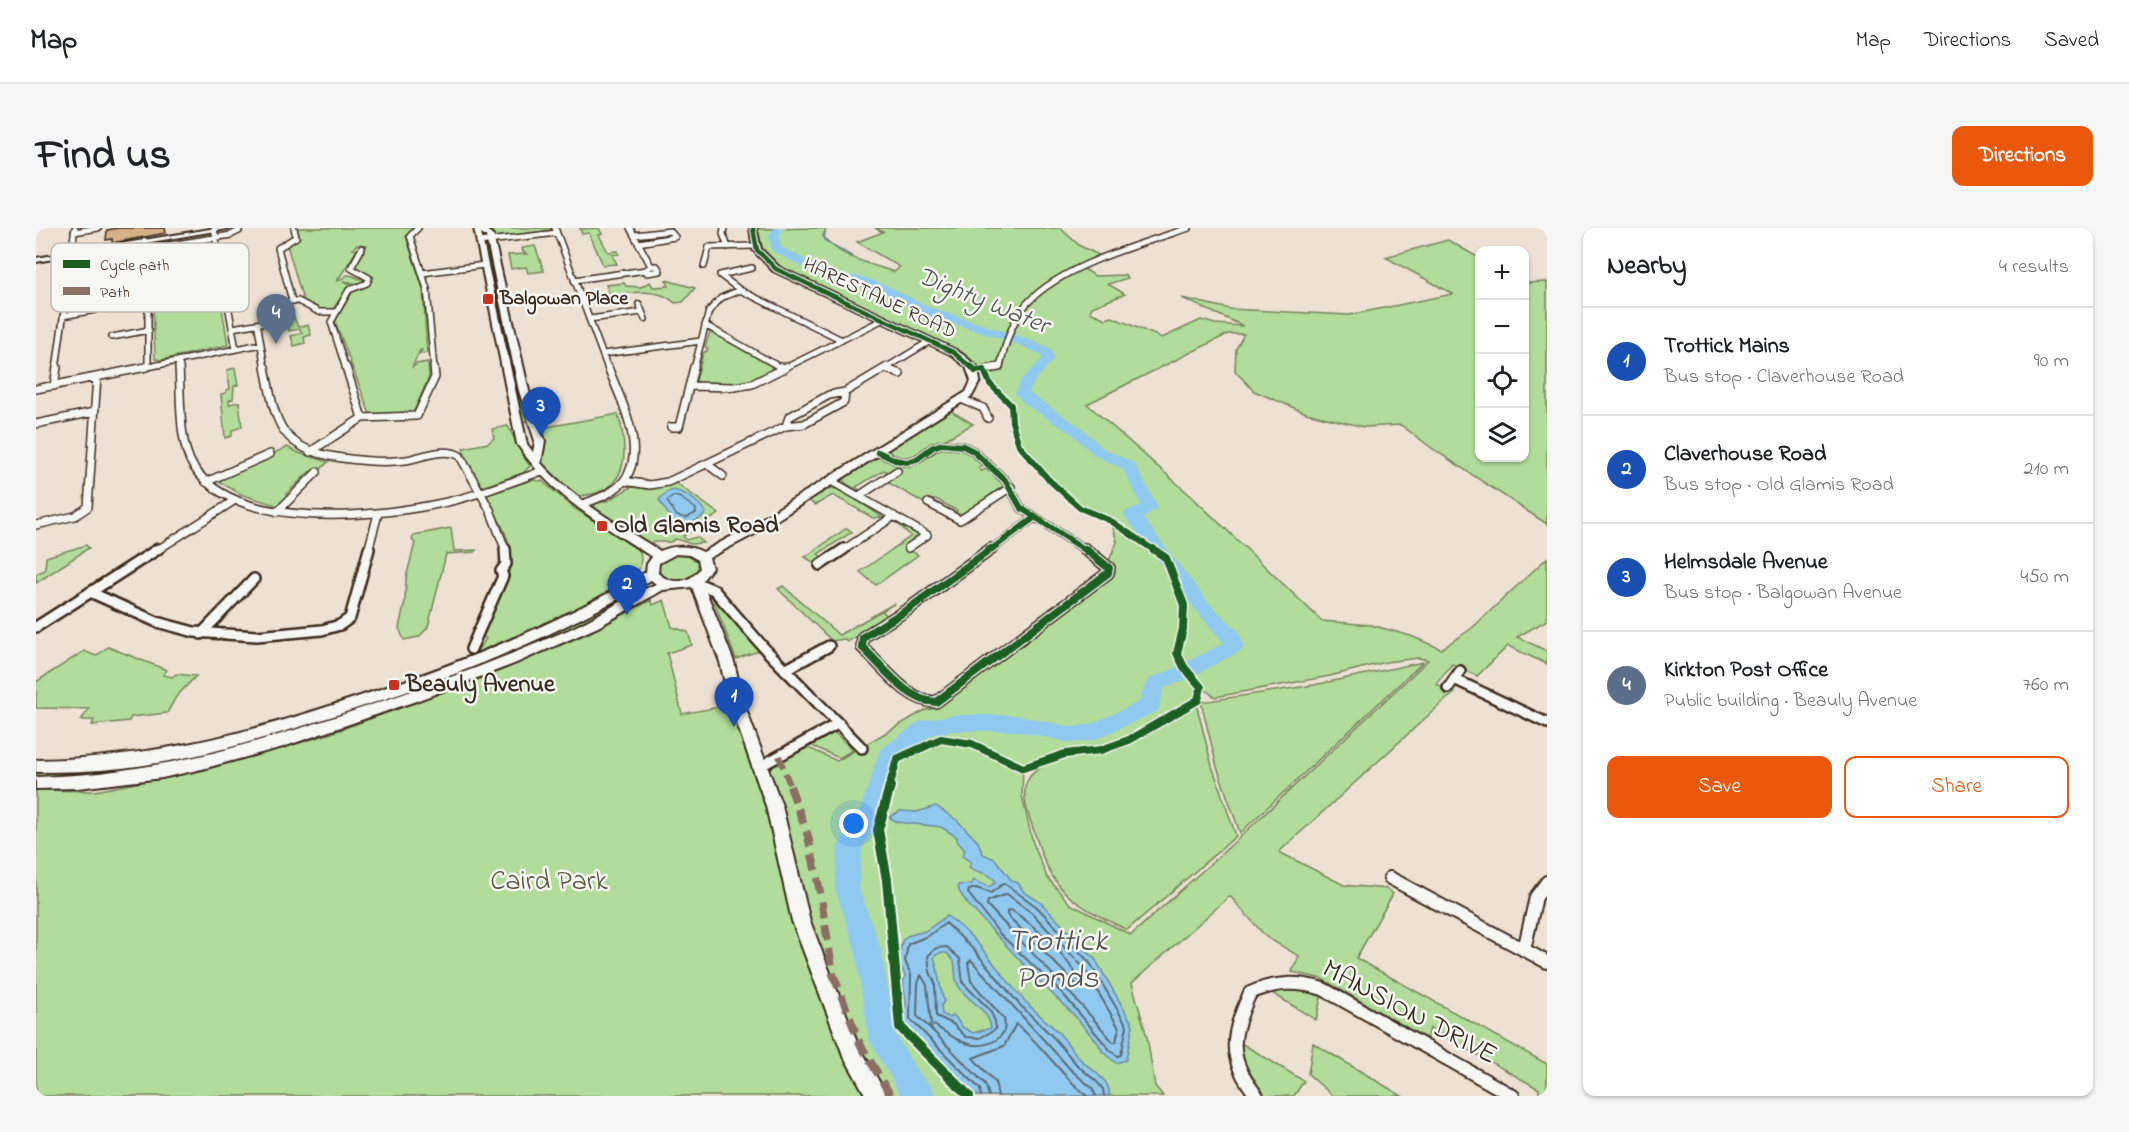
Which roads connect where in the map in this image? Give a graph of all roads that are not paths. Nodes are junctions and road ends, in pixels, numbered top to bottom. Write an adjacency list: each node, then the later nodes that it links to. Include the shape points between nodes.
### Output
1 (98, 228): 10 (street)
2 (229, 228): 13 (street)
3 (294, 228): 30 (street, via 296,237 278,248)
4 (418, 228): 27 (street, via 410,236)
5 (478, 228): 15 (street, via 489,234); 16 (street)
6 (630, 228): 14 (street)
7 (724, 228): 20 (street)
8 (753, 228): 19 (street)
9 (1189, 228): 55 (street, via 1103,257 1041,289 1023,307 1005,343 1000,367)
10 (74, 230)
11 (239, 231): 13 (street)
12 (556, 231): 15 (street); 28 (street)
13 (215, 232): 17 (street)
14 (634, 235): 18 (street); 18 (street, via 670,231 675,237)
15 (490, 241): 16 (street); 66 (street)
16 (479, 242): 24 (street)
17 (134, 243)
18 (638, 243): 28 (street, via 648,268)
19 (756, 246): 20 (street); 39 (street, HARESTANE ROAD, via 761,256 776,268)
20 (728, 247): 25 (street, via 709,247)
21 (362, 248): 35 (street, via 351,266 369,278 367,283 349,290)
22 (51, 257): 23 (street)
23 (36, 260)
24 (484, 265): 27 (street); 68 (street)
25 (704, 266)
26 (752, 268): 29 (street, via 720,275)
27 (422, 273): 64 (street, via 435,376 417,416)
28 (574, 280): 37 (street)
29 (740, 290): 41 (street, via 712,305); 45 (street)
30 (292, 301): 35 (street, via 322,313); 40 (street)
31 (639, 304): 36 (street)
32 (80, 312): 58 (street, via 64,314)
33 (148, 312): 43 (street)
34 (229, 312): 42 (street)
35 (336, 312): 64 (street, via 331,324)
36 (642, 312): 37 (street); 38 (street)
37 (590, 319): 50 (street)
38 (645, 319)
39 (884, 320): 45 (street); 47 (street, HARESTANE ROAD)
40 (257, 325): 42 (street); 48 (street)
41 (705, 325): 46 (street); 54 (street)
42 (232, 328): 49 (street)
43 (149, 330): 44 (street); 52 (street)
44 (112, 337)
45 (842, 340): 54 (street)
46 (701, 341): 50 (street); 59 (street)
47 (930, 341): 53 (street); 55 (street, HARESTANE ROAD, via 963,358)
48 (261, 344): 49 (street); 71 (street, via 278,424 292,444)
49 (236, 349): 51 (street)
50 (603, 354): 79 (street, via 633,438 630,471)
51 (179, 360): 52 (street); 81 (street, via 186,447 192,466)
52 (148, 367): 57 (street)
53 (885, 368): 56 (street); 61 (street)
54 (784, 369): 59 (street, via 744,386)
55 (975, 371): 62 (street, via 975,387)
56 (900, 374)
57 (97, 377): 58 (street); 63 (street)
58 (54, 386): 60 (street)
59 (689, 386): 70 (street, via 679,427)
60 (36, 389)
61 (845, 393): 69 (street, via 829,395 789,417); 69 (street, via 844,402 804,424)
62 (961, 399): 65 (street, via 983,408); 72 (street)
63 (94, 412): 67 (street); 92 (street, via 88,507 75,516)
64 (362, 418): 71 (street)
65 (988, 418)
66 (532, 421): 68 (street); 75 (street, via 540,441)
67 (36, 423)
68 (517, 425): 75 (street, via 522,444)
69 (786, 426): 74 (street)
70 (671, 427)
71 (310, 452): 83 (street, via 372,462 402,462 455,452)
72 (878, 452): 80 (street); 82 (street, via 907,462 942,444 963,446)
73 (270, 454): 81 (street)
74 (707, 464): 78 (street); 79 (street, via 659,484)
75 (539, 467): 83 (street); 87 (street)
76 (897, 471): 84 (street)
77 (317, 472): 88 (street)
78 (723, 476)
79 (624, 481): 87 (street)
80 (831, 481): 84 (street); 95 (street)
81 (206, 482): 85 (street)
82 (1011, 487): 86 (street, via 960,520); 91 (street, via 1021,508)
83 (480, 492): 89 (street, via 439,504); 104 (street, via 504,539 507,563)
84 (859, 496): 90 (street)
85 (235, 500): 88 (street); 101 (street)
86 (928, 503)
87 (581, 505): 94 (street)
88 (277, 512): 89 (street)
89 (378, 514): 103 (street, via 350,618 344,624 274,636)
90 (894, 516): 93 (street, via 927,535); 96 (street)
91 (1034, 518): 91 (street, via 1092,554 1109,568 1108,573 936,702 925,703 862,647 863,637)
92 (36, 525)
93 (908, 548)
94 (660, 556): 95 (street, via 686,550); 97 (street, via 653,562)
95 (702, 557): 99 (street, via 706,568)
96 (820, 565)
97 (652, 574): 100 (street); 111 (street, via 564,625 462,667 287,726)
98 (254, 579): 103 (street)
99 (697, 582): 100 (street); 106 (street, via 714,590); 112 (street)
100 (666, 585): 114 (street, via 571,634 467,678 266,748)
101 (90, 592): 102 (street); 103 (street, via 149,618)
102 (36, 627)
103 (201, 634)
104 (477, 644)
105 (829, 646): 106 (street)
106 (785, 670): 108 (street)
107 (1454, 679): 109 (street)
108 (839, 723): 110 (street); 112 (street)
109 (1547, 723)
110 (862, 748)
111 (173, 755): 113 (street, via 119,763); 114 (street)
112 (761, 765): 120 (street, via 801,921 850,1048)
113 (36, 766)
114 (168, 771): 115 (street)
115 (36, 783)
116 (1390, 878): 118 (street)
117 (1547, 882): 118 (street, via 1536,897)
118 (1524, 950): 119 (street)
119 (1547, 962)
120 (878, 1096)
121 (1257, 1096): 122 (street, MANSION DRIVE, via 1247,1086 1235,1059 1232,1038 1250,993 1285,982 1307,983 1323,989)
122 (1513, 1096)

